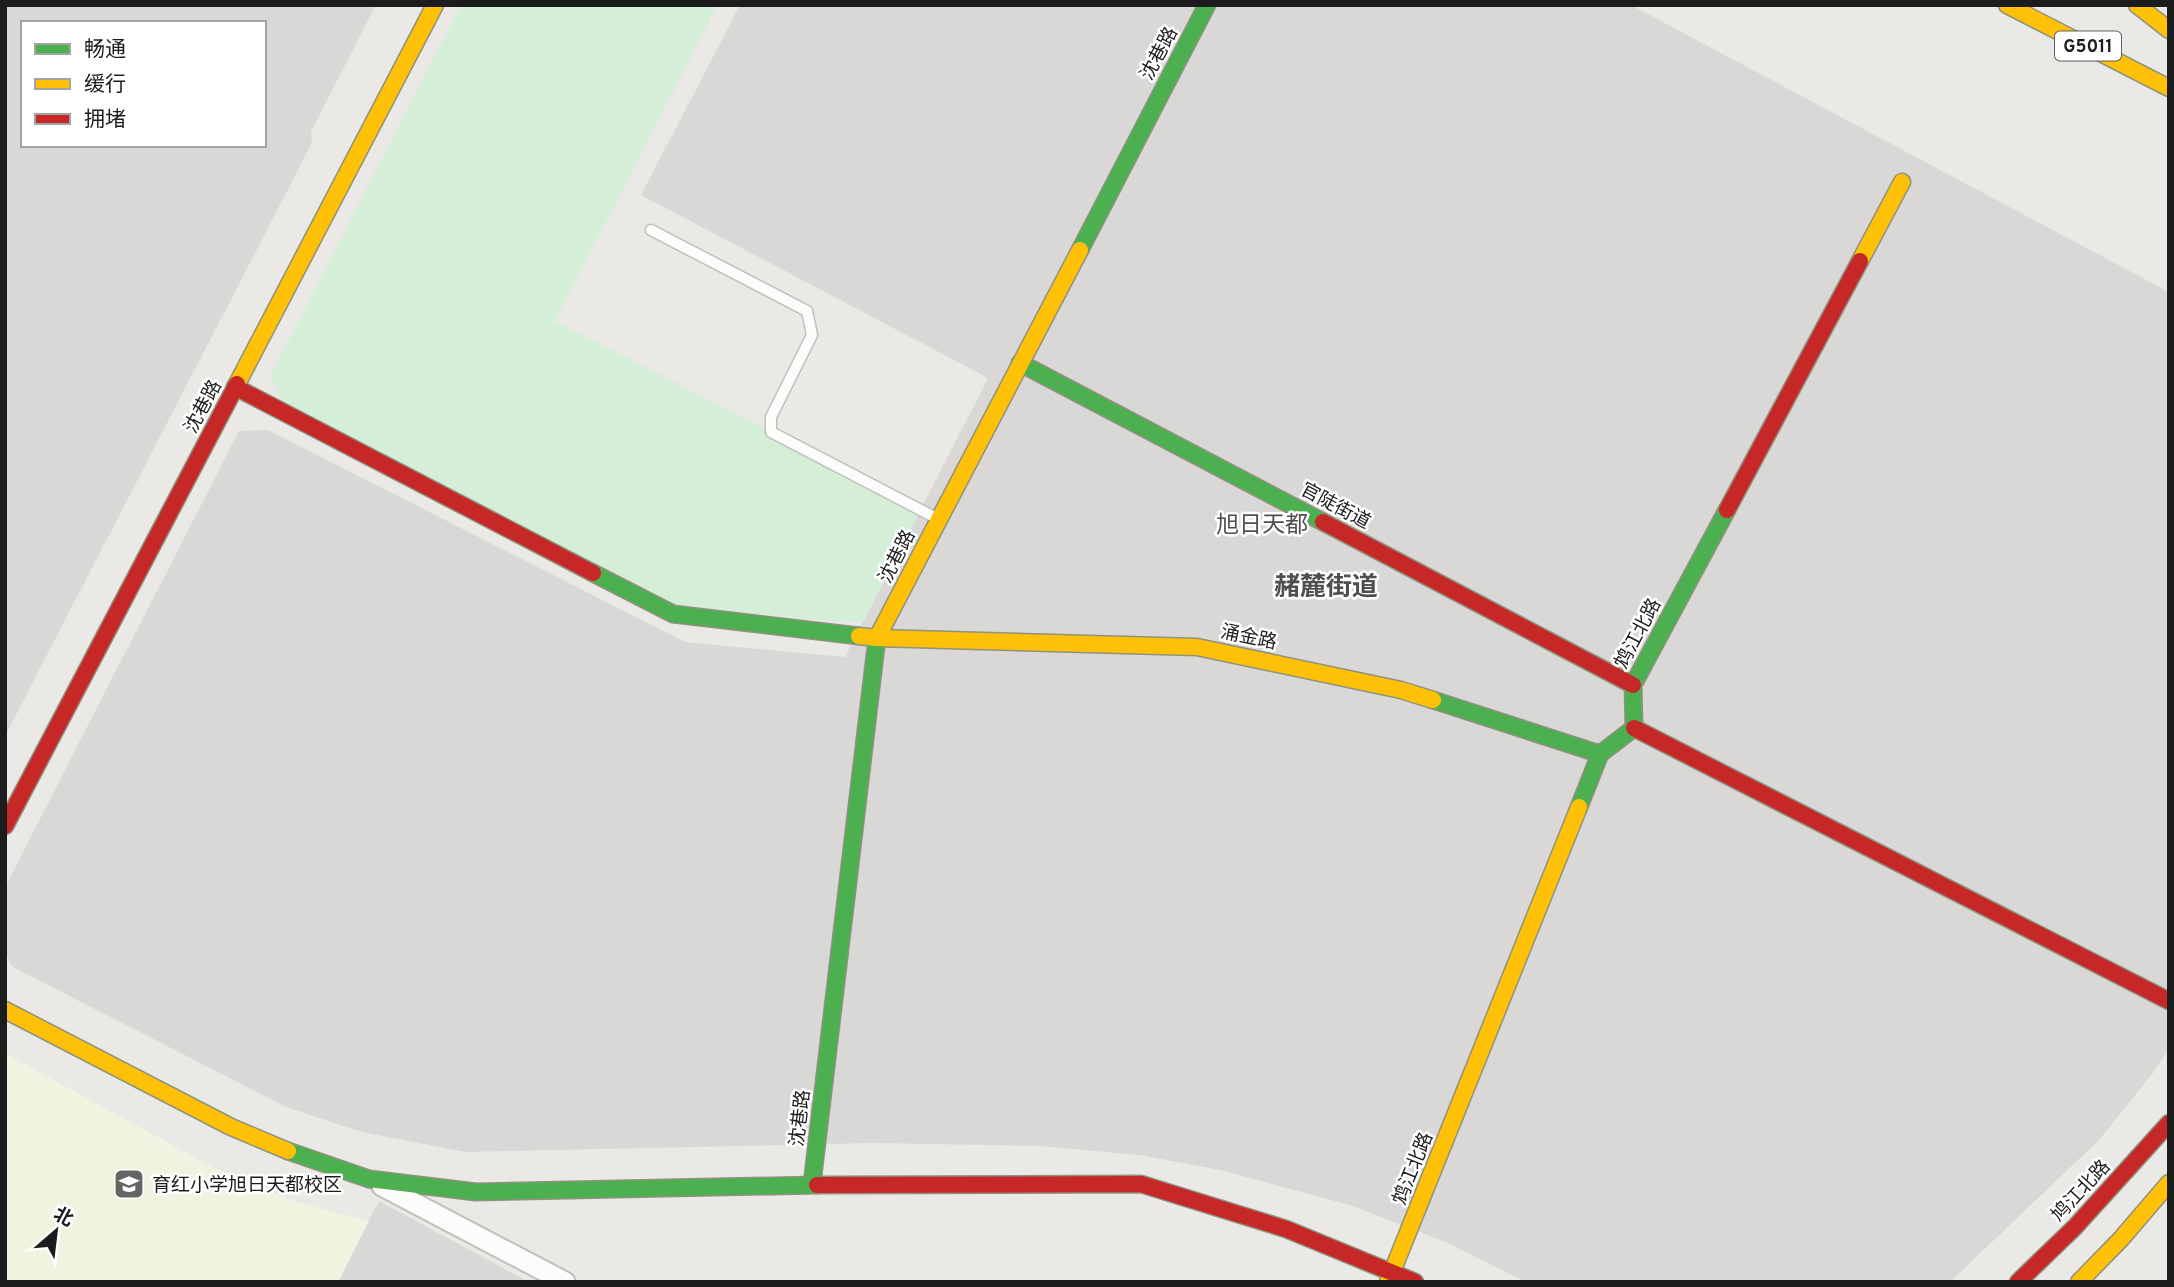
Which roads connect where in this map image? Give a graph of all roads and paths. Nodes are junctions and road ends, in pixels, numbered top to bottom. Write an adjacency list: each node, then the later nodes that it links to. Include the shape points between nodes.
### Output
1 (435, 5): 10 (main road, 沈巷路)
2 (1207, 5): 9 (main road, 沈巷路)
3 (2007, 5): 6 (main road, G5011)
4 (2137, 5): 5 (main road)
5 (2169, 30)
6 (2169, 88)
7 (1902, 182): 13 (main road, 鸩江北路)
8 (651, 230): 11 (lane, via 807,311 812,335 771,417 771,432)
9 (1020, 363): 11 (main road, 沈巷路); 13 (main road, 官陡街道)
10 (235, 387): 12 (main road, 涌金路, via 673,614); 16 (main road, 沈巷路)
11 (939, 519): 12 (main road, 沈巷路)
12 (877, 638): 15 (main road, 涌金路, via 1198,647 1401,690); 22 (main road, 沈巷路)
13 (1633, 685): 14 (main road, 鸩江北路)
14 (1634, 728): 15 (main road); 17 (main road)
15 (1600, 754): 23 (main road, 鸩江北路)
16 (5, 826)
17 (2169, 1001)
18 (5, 1010): 20 (main road, via 231,1127)
19 (2169, 1123): 26 (main road, 鸠江北路)
20 (369, 1179): 22 (main road, via 476,1192); 24 (street)
21 (2169, 1183): 27 (main road)
22 (812, 1185): 23 (main road, via 1141,1184 1286,1229)
23 (1390, 1277): 25 (main road)
24 (565, 1282)
25 (1415, 1282)
26 (2018, 1282)
27 (2079, 1282)

